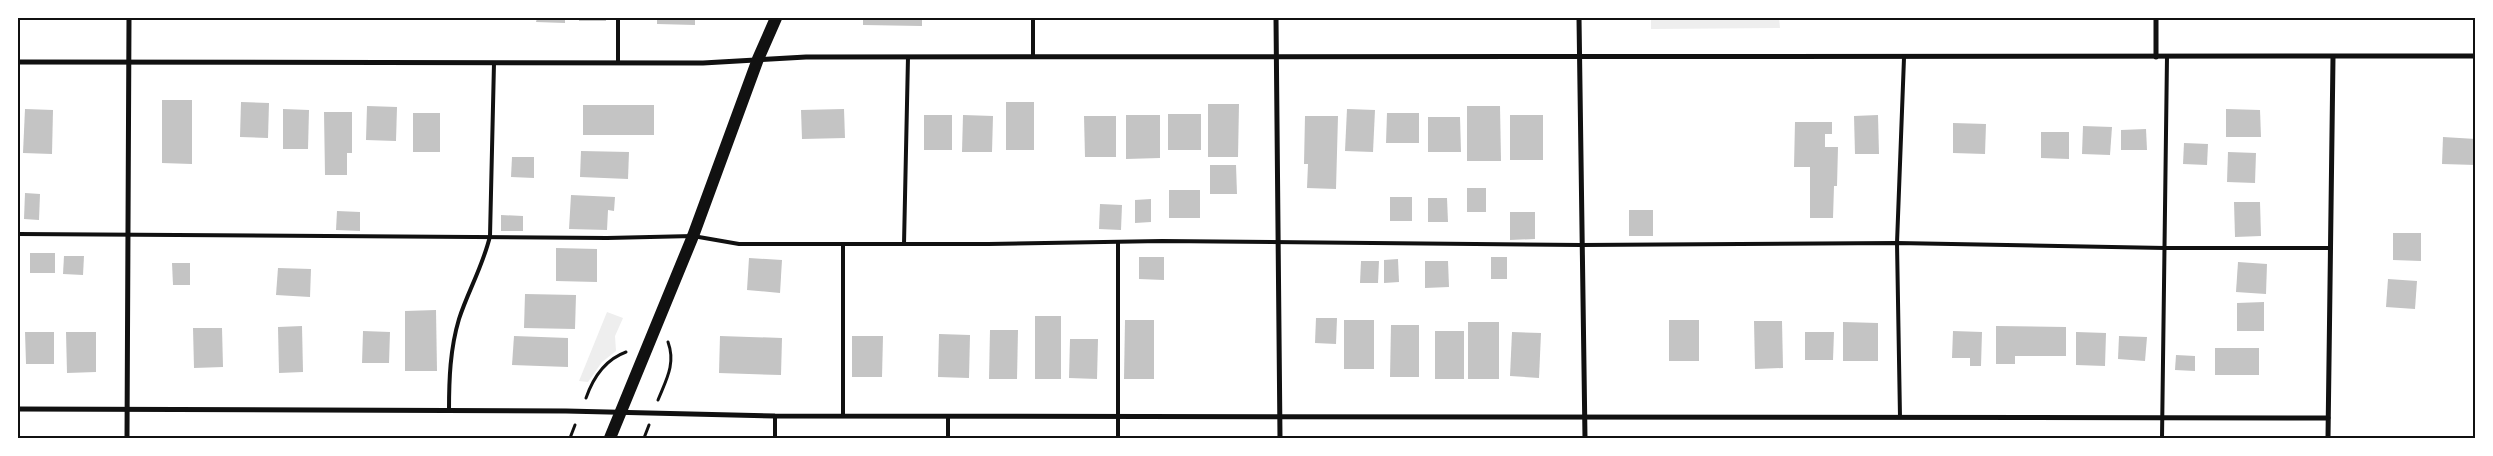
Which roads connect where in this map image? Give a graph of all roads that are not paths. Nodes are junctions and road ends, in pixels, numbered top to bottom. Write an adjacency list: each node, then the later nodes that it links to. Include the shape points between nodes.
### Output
1 (129, 18): 20 (street)
2 (618, 18): 19 (lane)
3 (776, 18): 17 (main road)
4 (1033, 18): 8 (lane)
5 (1276, 18): 9 (street)
6 (1579, 18): 15 (street)
7 (2156, 18): 13 (street)
8 (1033, 56): 9 (street); 12 (street)
9 (1276, 56): 15 (street); 27 (street)
10 (2333, 56): 11 (street); 14 (street); 33 (street)
11 (2476, 56)
12 (908, 57): 17 (street); 29 (lane)
13 (2156, 57): 14 (street); 16 (street)
14 (2167, 57): 32 (lane)
15 (1579, 58): 16 (street); 31 (street)
16 (1904, 58): 30 (lane)
17 (758, 59): 19 (street, via 703,63); 25 (main road)
18 (18, 62): 20 (street)
19 (618, 62): 21 (street)
20 (128, 63): 21 (street); 23 (street)
21 (494, 63): 24 (lane)
22 (18, 234): 23 (lane)
23 (128, 234): 24 (lane); 35 (street)
24 (490, 236): 25 (lane); 36 (lane, via 483,263 459,319 450,358)
25 (693, 236): 28 (lane, via 740,244); 37 (main road)
26 (1118, 243): 27 (lane); 29 (lane); 42 (lane)
27 (1278, 243): 31 (lane); 39 (street)
28 (843, 244): 29 (lane); 38 (lane)
29 (904, 244)
30 (1897, 244): 31 (lane); 32 (lane); 44 (lane)
31 (1581, 245): 43 (street)
32 (2165, 248): 33 (lane); 45 (lane)
33 (2331, 248): 46 (street)
34 (18, 409): 35 (street)
35 (127, 409): 36 (street); 47 (street)
36 (449, 410): 37 (street)
37 (621, 412): 40 (street); 48 (main road)
38 (842, 415): 40 (street); 41 (street)
39 (1280, 415): 42 (street); 43 (street); 52 (street)
40 (775, 416): 49 (lane)
41 (948, 416): 42 (street); 50 (lane)
42 (1118, 416): 51 (lane)
43 (1585, 416): 44 (street); 53 (street)
44 (1900, 417): 45 (street)
45 (2163, 418): 46 (street); 54 (lane)
46 (2328, 418): 55 (street)
47 (127, 438)
48 (610, 438)
49 (775, 438)
50 (948, 438)
51 (1118, 438)
52 (1280, 438)
53 (1586, 438)
54 (2162, 438)
55 (2328, 438)

